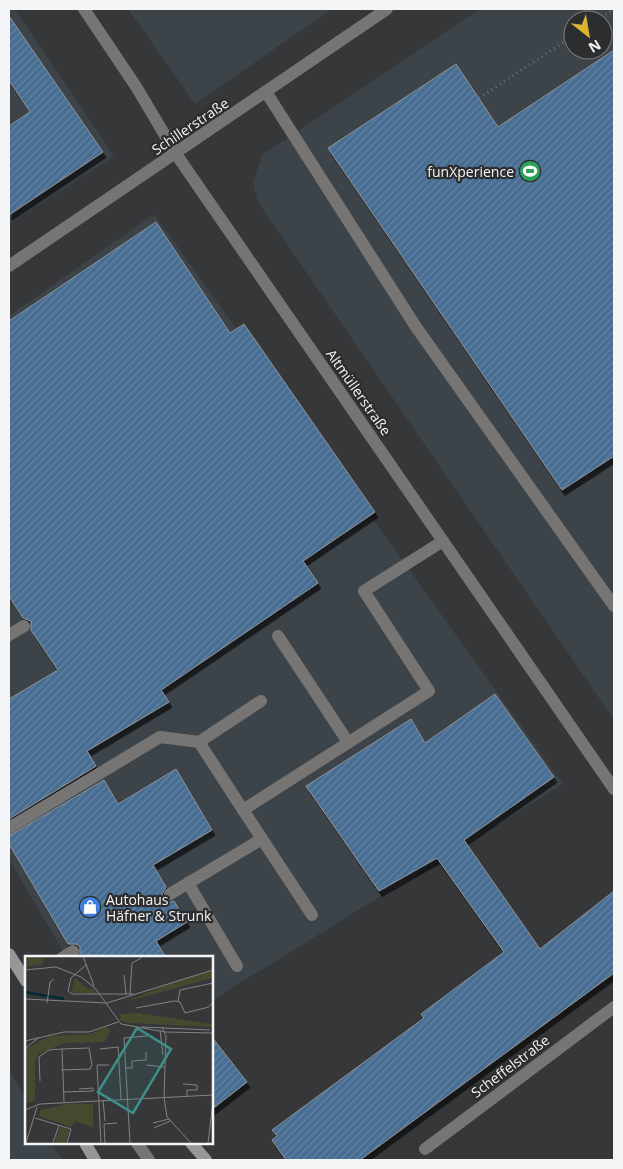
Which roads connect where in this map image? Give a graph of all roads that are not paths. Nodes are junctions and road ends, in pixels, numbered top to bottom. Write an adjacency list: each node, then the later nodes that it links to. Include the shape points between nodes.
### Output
1 (84, 9): 4 (street, Altmüllerstraße)
2 (388, 9): 3 (street, Schillerstraße)
3 (266, 92): 4 (street, Schillerstraße); 7 (street, via 416,327)
4 (176, 154): 5 (street, Schillerstraße); 6 (street, Altmüllerstraße)
5 (9, 266)
6 (443, 542): 13 (street, via 364,591 429,691); 14 (street, Altmüllerstraße)
7 (614, 606)
8 (24, 626): 9 (street)
9 (9, 636)
10 (278, 636): 13 (street)
11 (261, 701): 12 (street)
12 (199, 742): 15 (street); 16 (street, via 160,737)
13 (348, 742): 15 (street)
14 (614, 789)
15 (243, 810): 17 (street)
16 (9, 828)
17 (262, 839): 18 (street); 20 (street)
18 (188, 883): 19 (street); 22 (street)
19 (170, 894)
20 (312, 916)
21 (9, 954): 23 (main road)
22 (237, 966)
23 (25, 978)
24 (614, 1007): 28 (street, Scheffelstraße)
25 (86, 1144): 29 (main road)
26 (137, 1144): 30 (street)
27 (192, 1144): 31 (main road)
28 (425, 1149)
29 (95, 1160)
30 (149, 1160)
31 (206, 1160)

